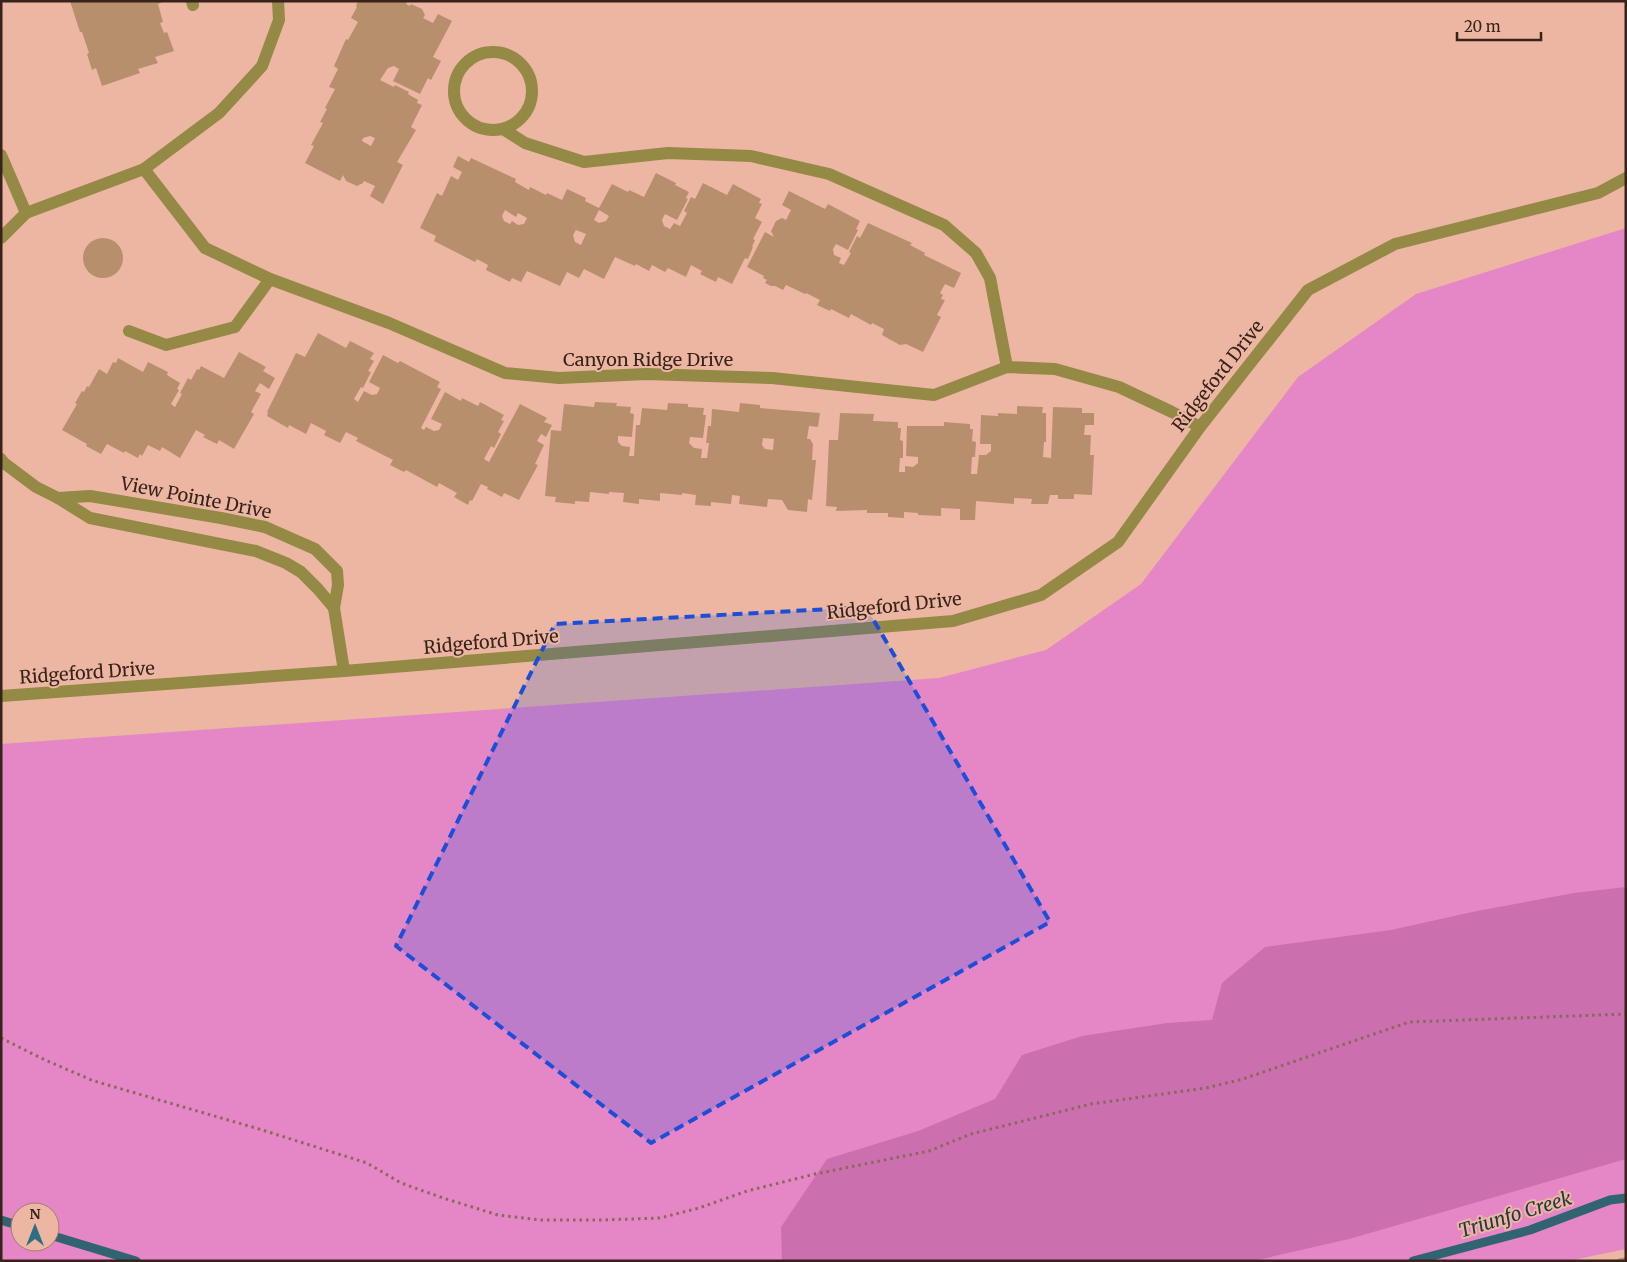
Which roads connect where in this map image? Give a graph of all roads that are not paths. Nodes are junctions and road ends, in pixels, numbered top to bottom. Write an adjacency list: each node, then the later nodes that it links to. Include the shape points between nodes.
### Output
1 (278, 1): 4 (street, via 279,20 262,66 219,113)
2 (503, 129): 2 (street, via 525,114 532,89 529,77 512,57 486,53 474,58 457,76 455,100 460,112 478,128); 10 (street, via 525,143 584,162 668,153 751,156 829,174 944,225 976,253 990,278)
3 (1, 155): 6 (street)
4 (144, 168): 6 (street); 8 (street, Canyon Ridge Drive, via 205,248)
5 (1626, 178): 11 (street, Ridgeford Drive, via 1598,193 1395,244 1308,290)
6 (26, 213): 7 (street)
7 (1, 238)
8 (270, 279): 9 (street, via 235,328 166,345); 10 (street, Canyon Ridge Drive, via 389,323 504,373 559,378 646,374 772,378 934,395)
9 (129, 331)
10 (1007, 367): 11 (street, Canyon Ridge Drive, via 1055,369 1119,387)
11 (1200, 427): 15 (street, Ridgeford Drive, via 1118,542 1041,595 953,621)
12 (1, 459): 13 (street, via 36,487)
13 (58, 498): 14 (street, via 90,518 256,551 301,572); 14 (street, View Pointe Drive, via 90,496 265,527 315,549 337,571)
14 (334, 608): 15 (street, View Pointe Drive)
15 (344, 672): 16 (street, Ridgeford Drive)
16 (1, 696)

